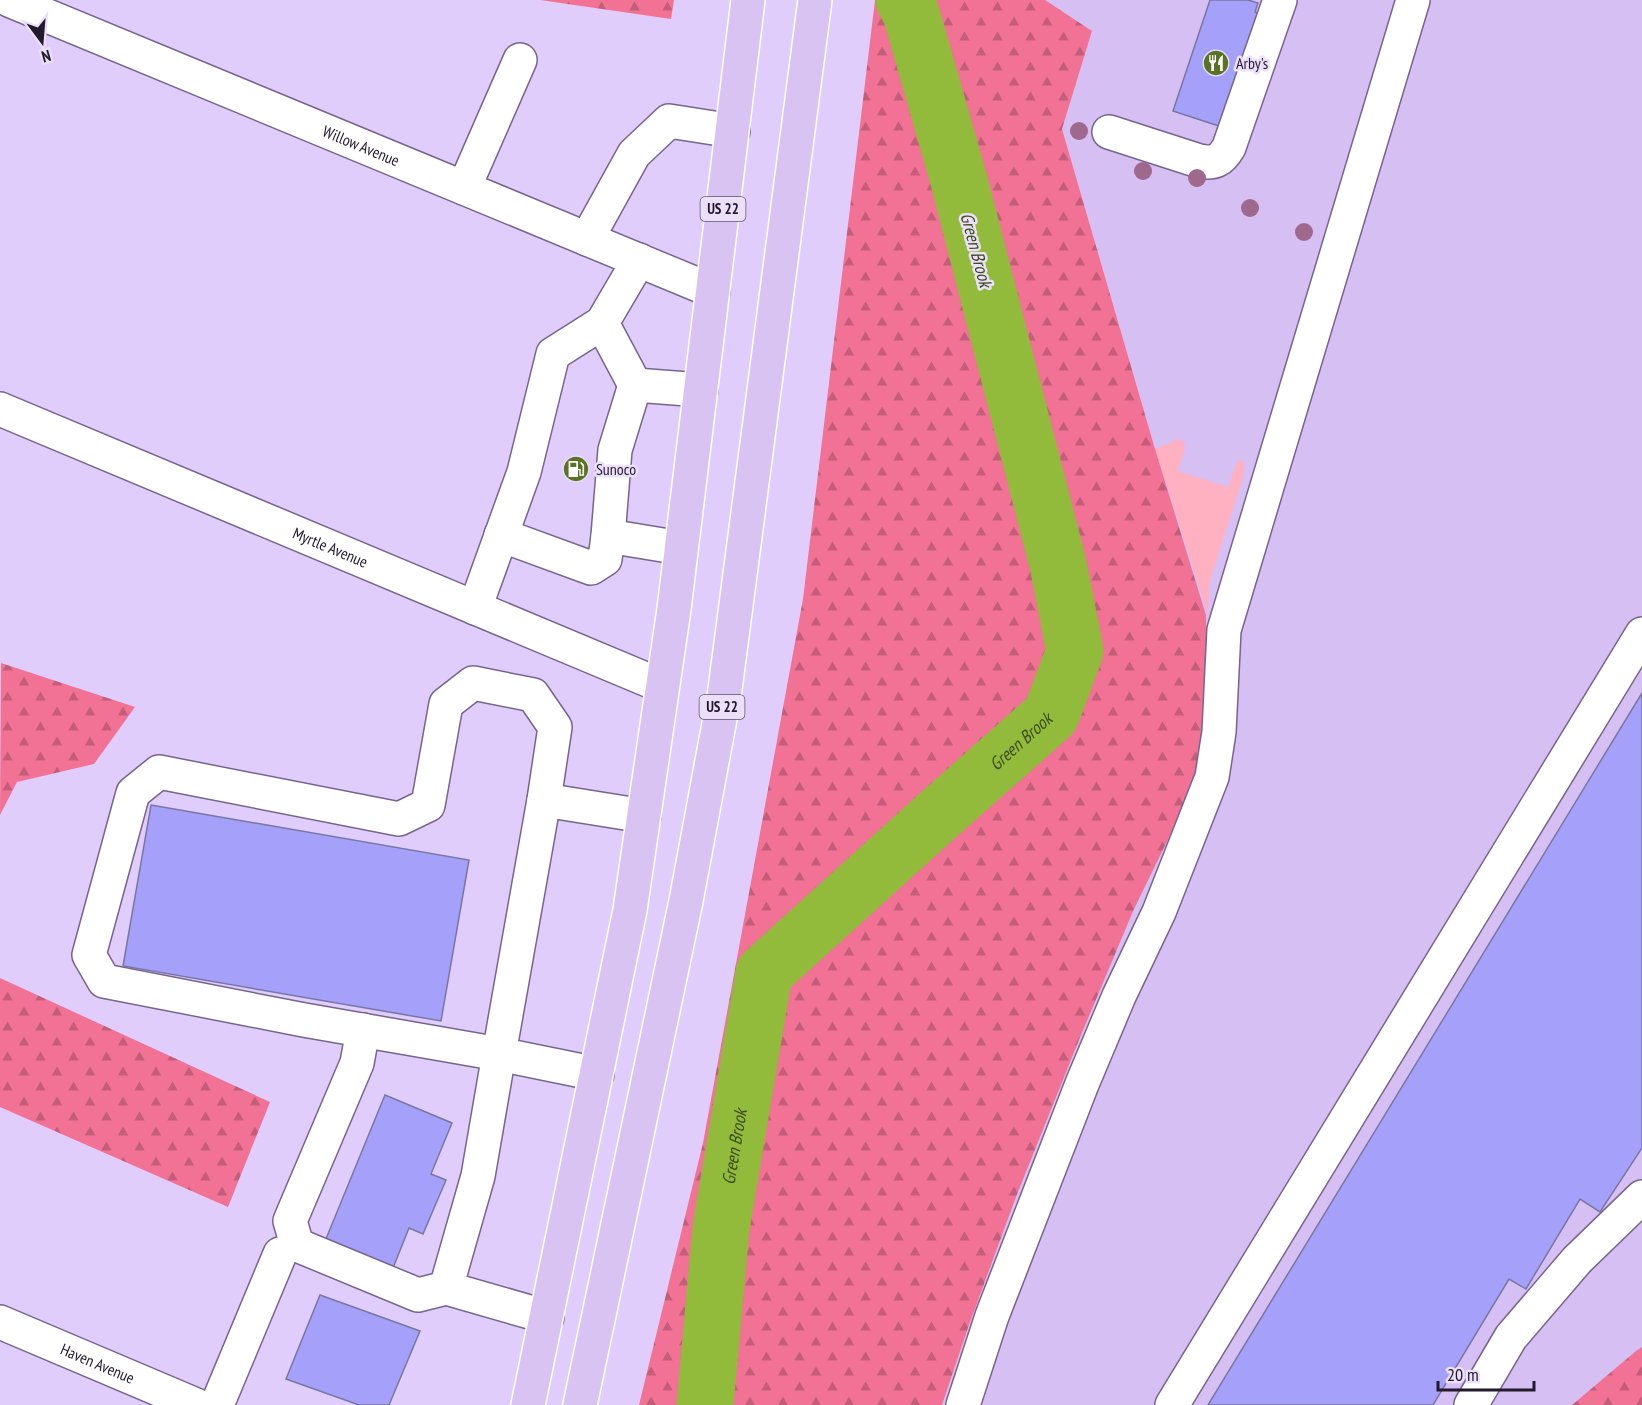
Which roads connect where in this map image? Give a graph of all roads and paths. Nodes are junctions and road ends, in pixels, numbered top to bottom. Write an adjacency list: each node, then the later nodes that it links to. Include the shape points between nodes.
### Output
1 (748, 0): 7 (highway, US 22)
2 (815, 0): 36 (highway, US 22, via 724,697 686,901)
3 (1280, 0): 8 (street, via 1224,156 1210,163 1199,161)
4 (1413, 0): 37 (street, via 1224,630 1219,732 1212,777 1160,912 1082,1084 992,1316)
5 (8, 7): 9 (street, Willow Avenue)
6 (520, 60): 9 (street)
7 (733, 131): 10 (street, via 669,122 634,154); 12 (highway, US 22)
8 (1109, 132)
9 (464, 188): 10 (street, Willow Avenue)
10 (587, 239): 11 (street, Willow Avenue)
11 (639, 260): 12 (street, Willow Avenue); 13 (street)
12 (713, 291): 15 (highway, US 22)
13 (602, 323): 14 (street); 17 (street, via 554,354 524,472)
14 (635, 385): 15 (street); 18 (street, via 615,450)
15 (701, 390): 19 (highway, US 22)
16 (0, 409): 20 (street, Myrtle Avenue)
17 (501, 535): 18 (street, via 591,568 605,558); 20 (street)
18 (608, 536): 19 (street)
19 (681, 548): 22 (highway, US 22)
20 (475, 608): 22 (street, Myrtle Avenue)
21 (1642, 634): 38 (street)
22 (662, 686): 24 (highway, US 22)
23 (544, 800): 24 (street); 25 (street, via 555,727 533,695 473,683 446,704 429,805 399,819 159,772 134,794 89,955 104,981); 26 (street)
24 (644, 816): 27 (highway, US 22, via 630,910)
25 (363, 1030): 26 (street); 30 (street, via 357,1063 290,1221 297,1245 418,1294)
26 (499, 1054): 27 (street); 30 (street, via 478,1176)
27 (597, 1074): 31 (highway, US 22)
28 (1642, 1197): 39 (street, via 1577,1260 1510,1337)
29 (280, 1254): 34 (street)
30 (446, 1288): 31 (street)
31 (547, 1317): 35 (highway, US 22)
32 (0, 1322): 33 (street, Haven Avenue)
33 (196, 1405)
34 (217, 1405)
35 (528, 1405)
36 (580, 1405)
37 (963, 1405)
38 (1172, 1405)
39 (1471, 1405)

